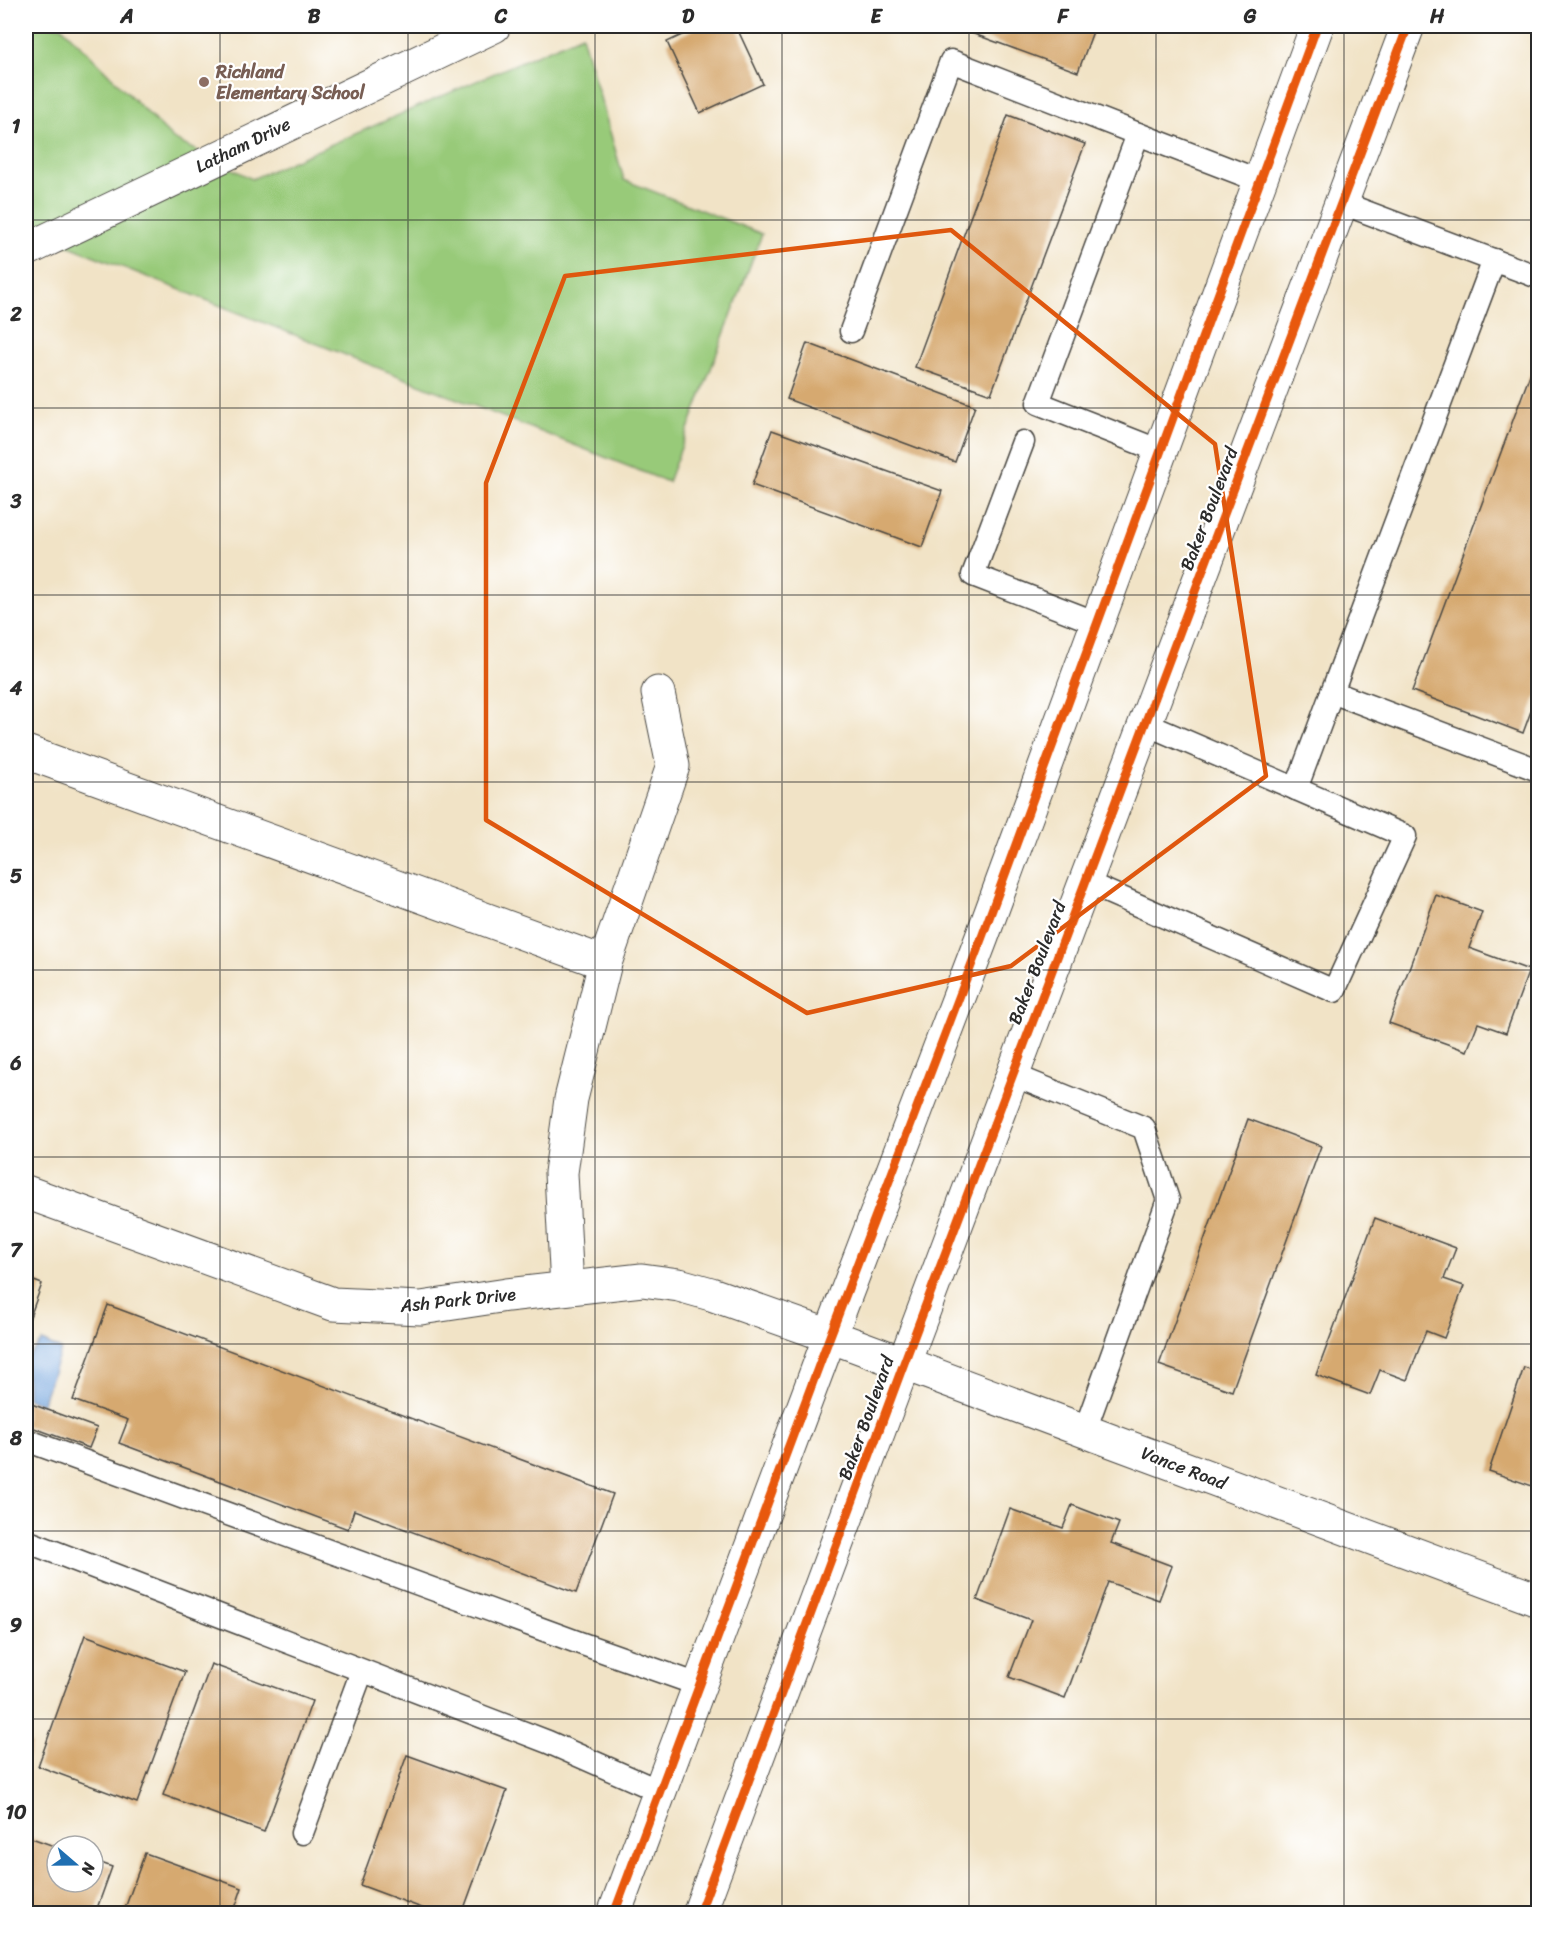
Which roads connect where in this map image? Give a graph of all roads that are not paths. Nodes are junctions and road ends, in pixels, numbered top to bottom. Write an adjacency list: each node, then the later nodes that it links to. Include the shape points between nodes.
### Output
1 (494, 26): 7 (main road, Latham Drive)
2 (1317, 26): 5 (main road)
3 (1408, 26): 6 (main road, Baker Boulevard)
4 (1138, 134): 5 (lane); 10 (lane, via 951,61); 12 (lane, via 1038,403)
5 (1260, 181): 12 (main road)
6 (1342, 203): 8 (lane); 16 (main road, Baker Boulevard)
7 (26, 250)
8 (1494, 261): 9 (lane); 14 (lane)
9 (1539, 277)
10 (851, 331)
11 (1023, 442): 13 (lane, via 973,575)
12 (1160, 451): 13 (main road)
13 (1097, 623): 25 (main road)
14 (1332, 692): 18 (lane); 19 (lane)
15 (658, 693): 21 (main road, via 673,766)
16 (1146, 724): 19 (lane); 20 (main road, Baker Boulevard)
17 (26, 752): 21 (main road)
18 (1539, 770)
19 (1296, 789): 20 (lane, via 1405,836 1334,991)
20 (1085, 882): 22 (main road, Baker Boulevard)
21 (605, 963): 24 (main road, via 571,1099 561,1173)
22 (1013, 1076): 26 (main road, Baker Boulevard); 27 (lane, via 1144,1128 1168,1200)
23 (26, 1192): 24 (main road, Ash Park Drive, via 333,1304 421,1308)
24 (567, 1288): 25 (main road, Ash Park Drive, via 642,1280 679,1285)
25 (830, 1336): 26 (main road, Vance Road); 32 (main road)
26 (904, 1363): 27 (main road, Vance Road); 36 (main road, Baker Boulevard)
27 (1085, 1431): 30 (main road, Vance Road)
28 (26, 1440): 32 (lane)
29 (26, 1541): 31 (lane)
30 (1539, 1600)
31 (362, 1671): 33 (lane, via 548,1742); 34 (lane)
32 (699, 1685): 33 (main road)
33 (659, 1791): 35 (main road)
34 (302, 1833)
35 (614, 1914)
36 (699, 1914)

